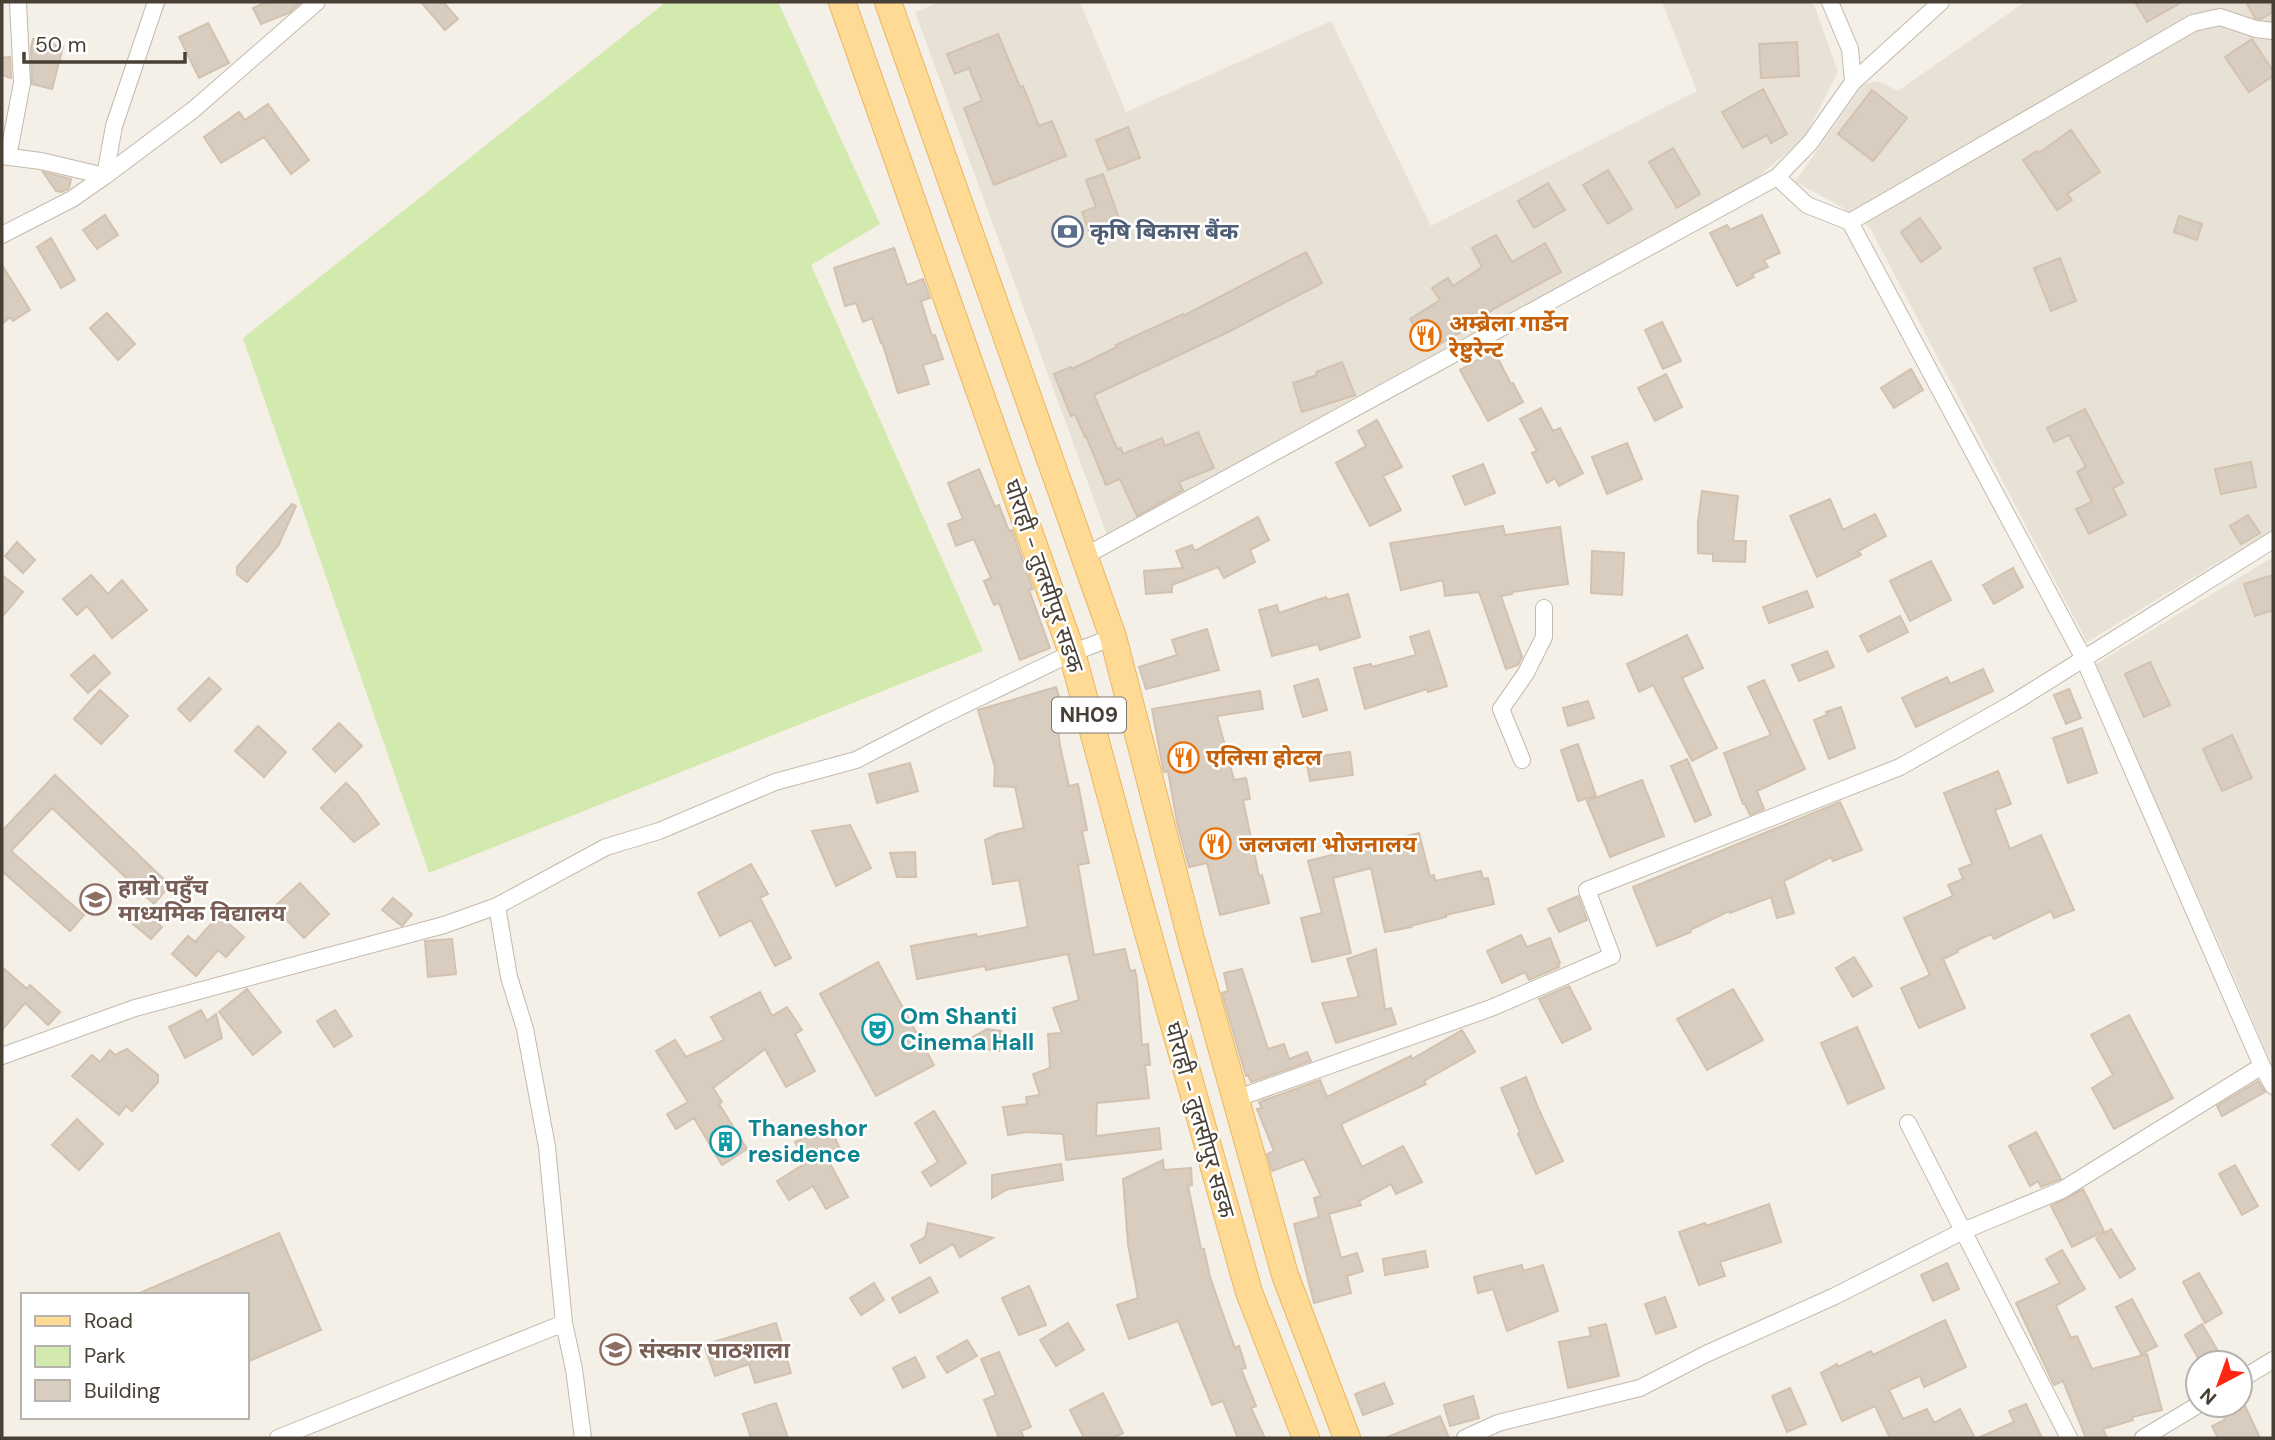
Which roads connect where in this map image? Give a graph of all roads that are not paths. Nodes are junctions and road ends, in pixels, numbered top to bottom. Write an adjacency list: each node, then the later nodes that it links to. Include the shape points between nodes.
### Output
1 (18, 2): 10 (street, via 22,83)
2 (156, 2): 11 (street, via 114,126)
3 (317, 2): 11 (street, via 193,110)
4 (842, 2): 19 (main road, घोराही - तुलसीपुर सडक / NH09)
5 (888, 2): 16 (main road, घोराही - तुलसीपुर सडक / NH09)
6 (1830, 2): 9 (street, via 1850,49)
7 (1941, 2): 9 (street)
8 (2273, 31): 13 (street, via 2220,17 2193,23)
9 (1853, 82): 12 (street, via 1810,143)
10 (5, 156): 11 (street)
11 (105, 176): 14 (street, via 72,199)
12 (1777, 177): 13 (street, via 1807,205); 16 (street)
13 (1850, 222): 20 (street)
14 (2, 235)
15 (2273, 540): 20 (street)
16 (1085, 556): 18 (main road, घोराही - तुलसीपुर सडक / NH09)
17 (1544, 608): 21 (street, via 1544,637 1501,709)
18 (1113, 637): 19 (street); 26 (main road, घोराही - तुलसीपुर सडक / NH09)
19 (1072, 653): 22 (street, via 856,760 775,782 659,831 606,847); 35 (main road, घोराही - तुलसीपुर सडक / NH09, via 1249,1292)
20 (2083, 657): 24 (street); 26 (street, via 2012,704 1900,766 1587,890 1612,956 1491,1008)
21 (1522, 760)
22 (497, 906): 23 (street, via 444,925 135,1008); 29 (street, via 547,1147)
23 (2, 1056)
24 (2262, 1066): 25 (street); 28 (street, via 2062,1190)
25 (2273, 1086)
26 (1235, 1099): 36 (main road, घोराही - तुलसीपुर सडक / NH09, via 1285,1275)
27 (1909, 1123): 28 (street)
28 (1962, 1231): 37 (street, via 1640,1388 1498,1423); 38 (street)
29 (565, 1323): 33 (street); 34 (street)
30 (2273, 1360): 31 (street)
31 (2254, 1372)
32 (2184, 1413): 39 (street)
33 (278, 1438)
34 (583, 1438)
35 (1306, 1438)
36 (1347, 1438)
37 (1465, 1438)
38 (2069, 1438)
39 (2143, 1438)

